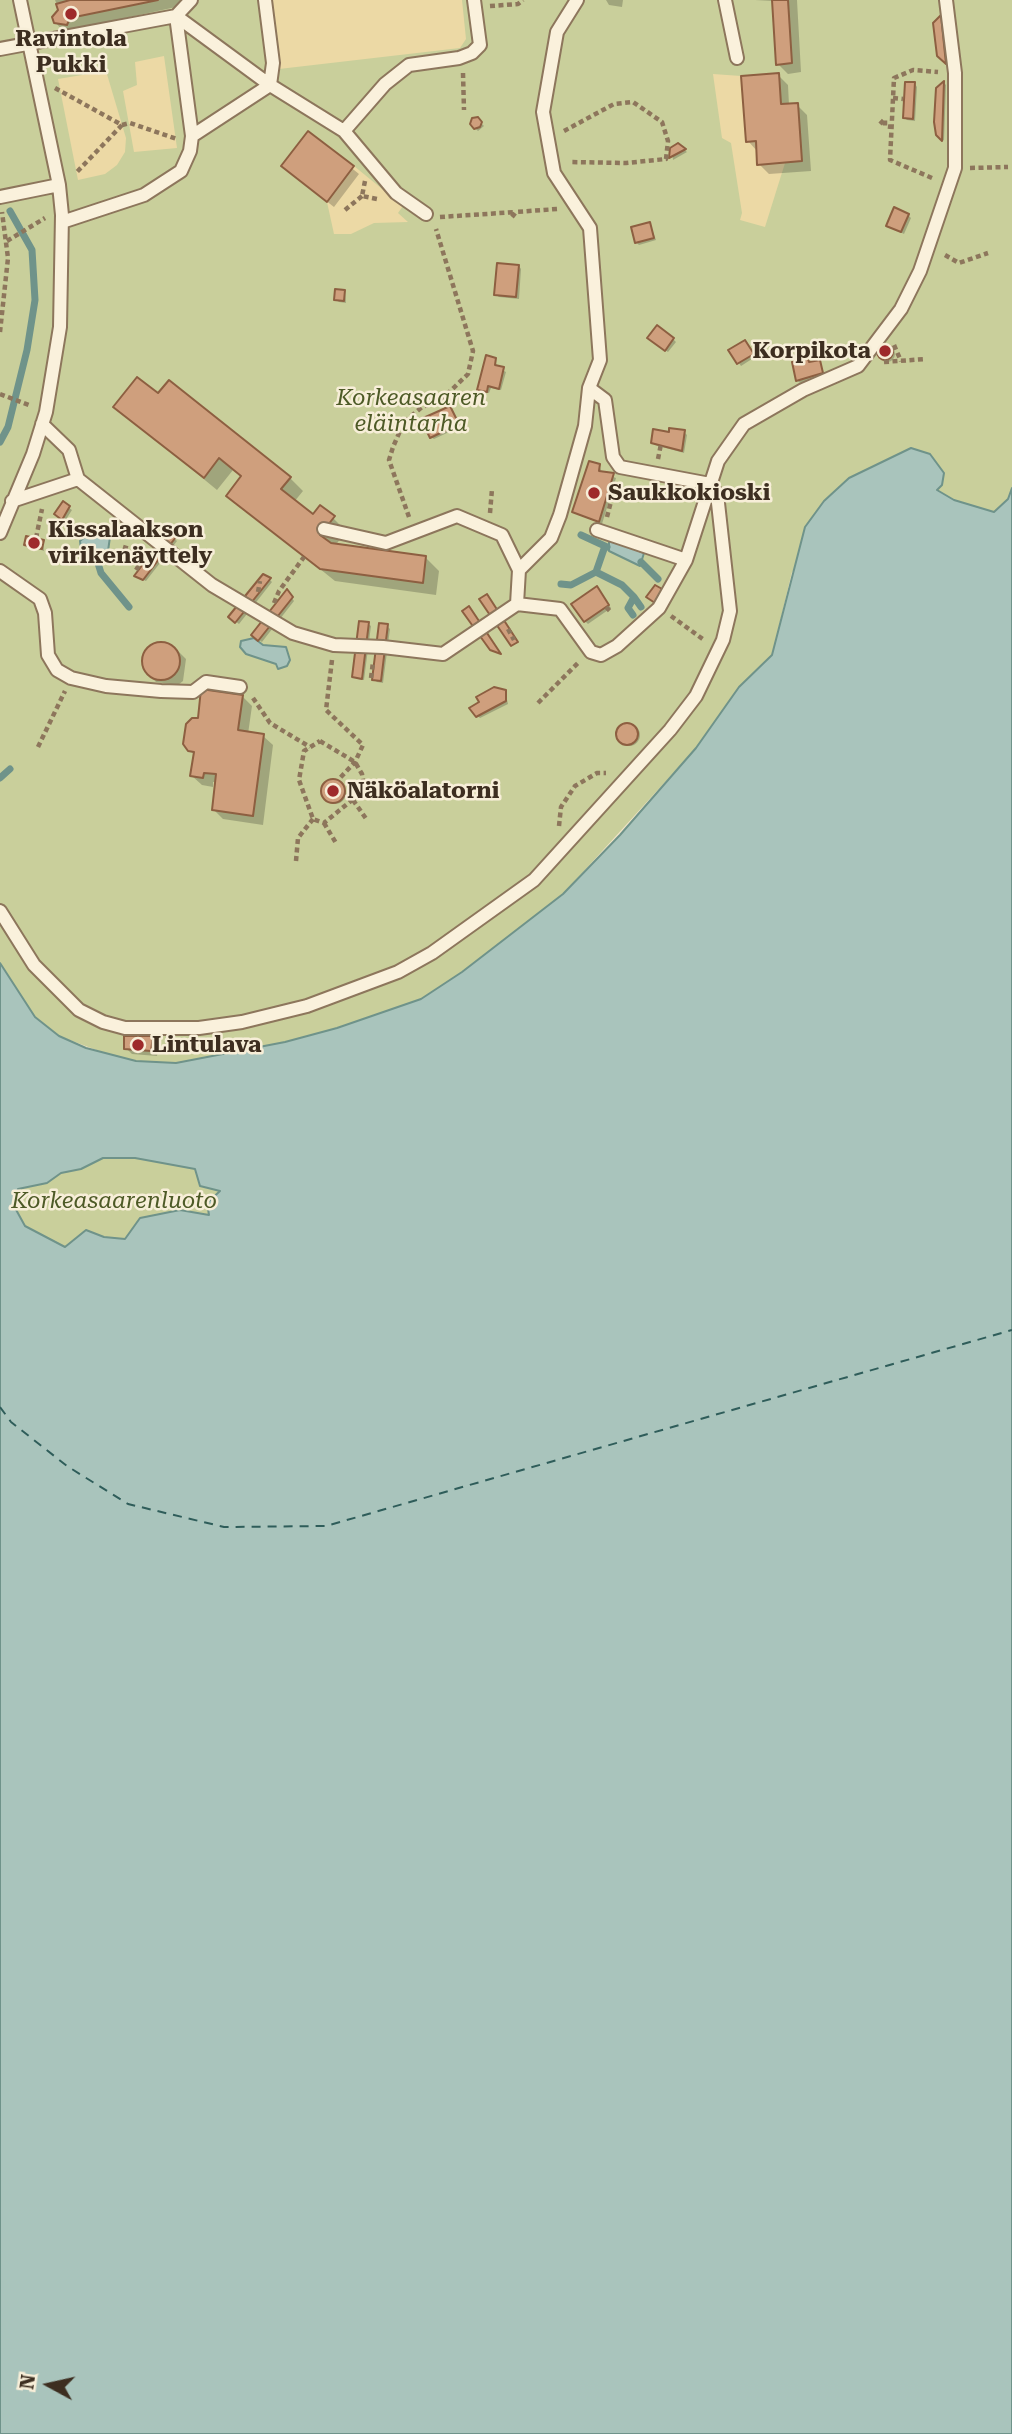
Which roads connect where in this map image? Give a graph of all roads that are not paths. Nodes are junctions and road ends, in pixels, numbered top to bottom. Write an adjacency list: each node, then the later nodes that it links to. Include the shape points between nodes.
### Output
1 (20, 0): 9 (lane)
2 (191, 0): 8 (lane)
3 (265, 0): 12 (lane, via 273,63)
4 (577, 0): 19 (lane, via 551,54 543,112 554,173 590,228 600,360)
5 (725, 0): 11 (lane)
6 (946, 0): 22 (lane, via 955,73 955,168 901,309 862,363 744,424 718,461)
7 (475, 4): 13 (lane, via 480,45 472,53 409,65 385,84)
8 (176, 16): 9 (lane); 12 (lane); 14 (lane)
9 (28, 43): 10 (lane); 15 (lane)
10 (0, 49)
11 (737, 58)
12 (270, 85): 13 (lane); 14 (lane)
13 (344, 131): 17 (lane, via 396,193)
14 (191, 140): 18 (lane, via 181,171 164,184 114,206)
15 (59, 186): 16 (lane); 18 (lane)
16 (1, 203)
17 (426, 214)
18 (62, 219): 20 (lane, via 60,327)
19 (589, 387): 22 (lane, via 605,400 613,457 620,467); 28 (lane, via 585,426 560,515 551,538)
20 (42, 424): 21 (lane, via 69,450); 23 (lane)
21 (78, 479): 23 (lane); 30 (lane, via 212,585 293,633 323,643 443,654)
22 (710, 484): 27 (lane); 32 (lane, via 717,494 730,611 723,640 696,696 534,880 432,953 351,992 284,1012 199,1028 131,1028 79,1010 57,991 34,965)
23 (12, 501): 26 (lane)
24 (324, 529): 28 (lane, via 386,543 457,516 502,535)
25 (600, 531): 27 (lane)
26 (0, 533)
27 (686, 560): 30 (lane, via 659,608 617,646 601,654 588,649 560,609)
28 (519, 570): 30 (lane)
29 (0, 571): 31 (lane, via 40,599 48,654 57,670 71,678 161,691 193,692 206,682)
30 (517, 604)
31 (240, 687)
32 (0, 911)

